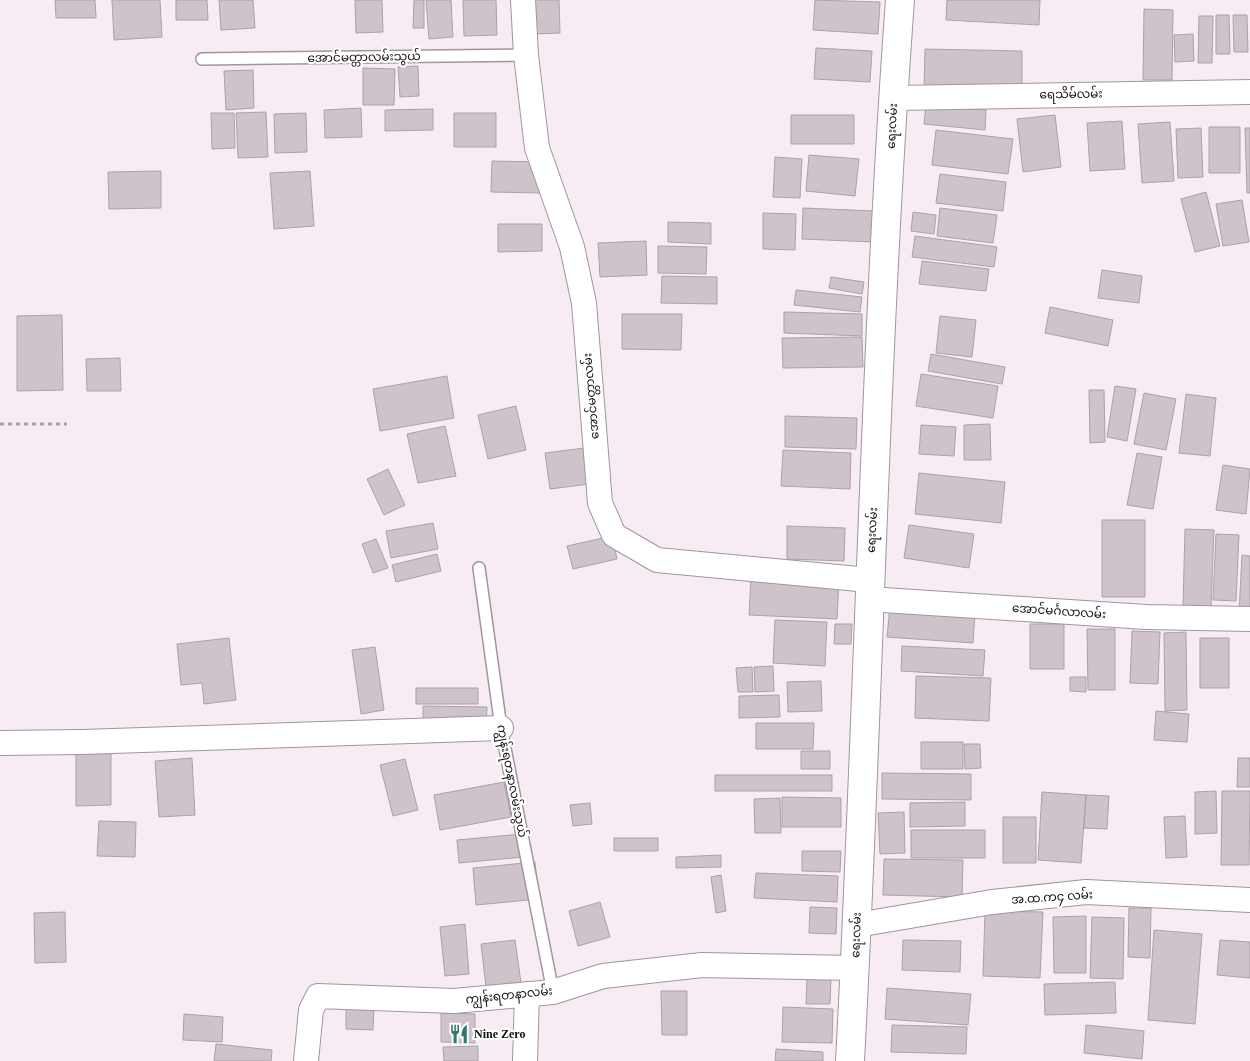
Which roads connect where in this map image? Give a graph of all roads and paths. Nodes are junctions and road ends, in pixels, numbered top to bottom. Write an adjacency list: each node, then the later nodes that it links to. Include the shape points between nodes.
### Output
1 (523, 0): 3 (street, အောင်မတ္တာလမ်း)
2 (900, 0): 6 (street, ရေးလမ်း)
3 (526, 55): 4 (lane, အောင်မတ္တာလမ်းသွယ်); 10 (street, အောင်မတ္တာလမ်း, via 537,148 572,247 584,303 600,503 614,535 657,560)
4 (202, 59)
5 (1250, 92): 6 (street, ရေသိမ်လမ်း)
6 (893, 98): 10 (street, ရေးလမ်း)
7 (0, 424): 8 (path)
8 (67, 424)
9 (479, 568): 12 (lane, ကျွန်းရတနာလမ်းသွယ်)
10 (869, 590): 11 (street, အောင်မင်္ဂလာလမ်း, via 1146,617); 15 (street, ရေးလမ်း)
11 (1250, 619)
12 (501, 728): 13 (street); 17 (lane, ကျွန်းရတနာလမ်းသွယ်)
13 (0, 743)
14 (1250, 900): 15 (street, အ.ထ.က၄ လမ်း, via 1086,892 992,902)
15 (857, 925): 16 (street, ရေးလမ်း)
16 (855, 968): 17 (street, ကျွန်းရတနာလမ်း, via 702,965 603,976); 21 (street, ရေးလမ်း)
17 (553, 992): 18 (street, ကျွန်းရတနာလမ်း)
18 (527, 994): 19 (street, ကျွန်းရတနာလမ်း, via 454,1001 318,996 311,1010); 20 (street)
19 (306, 1061)
20 (524, 1061)
21 (850, 1061)

